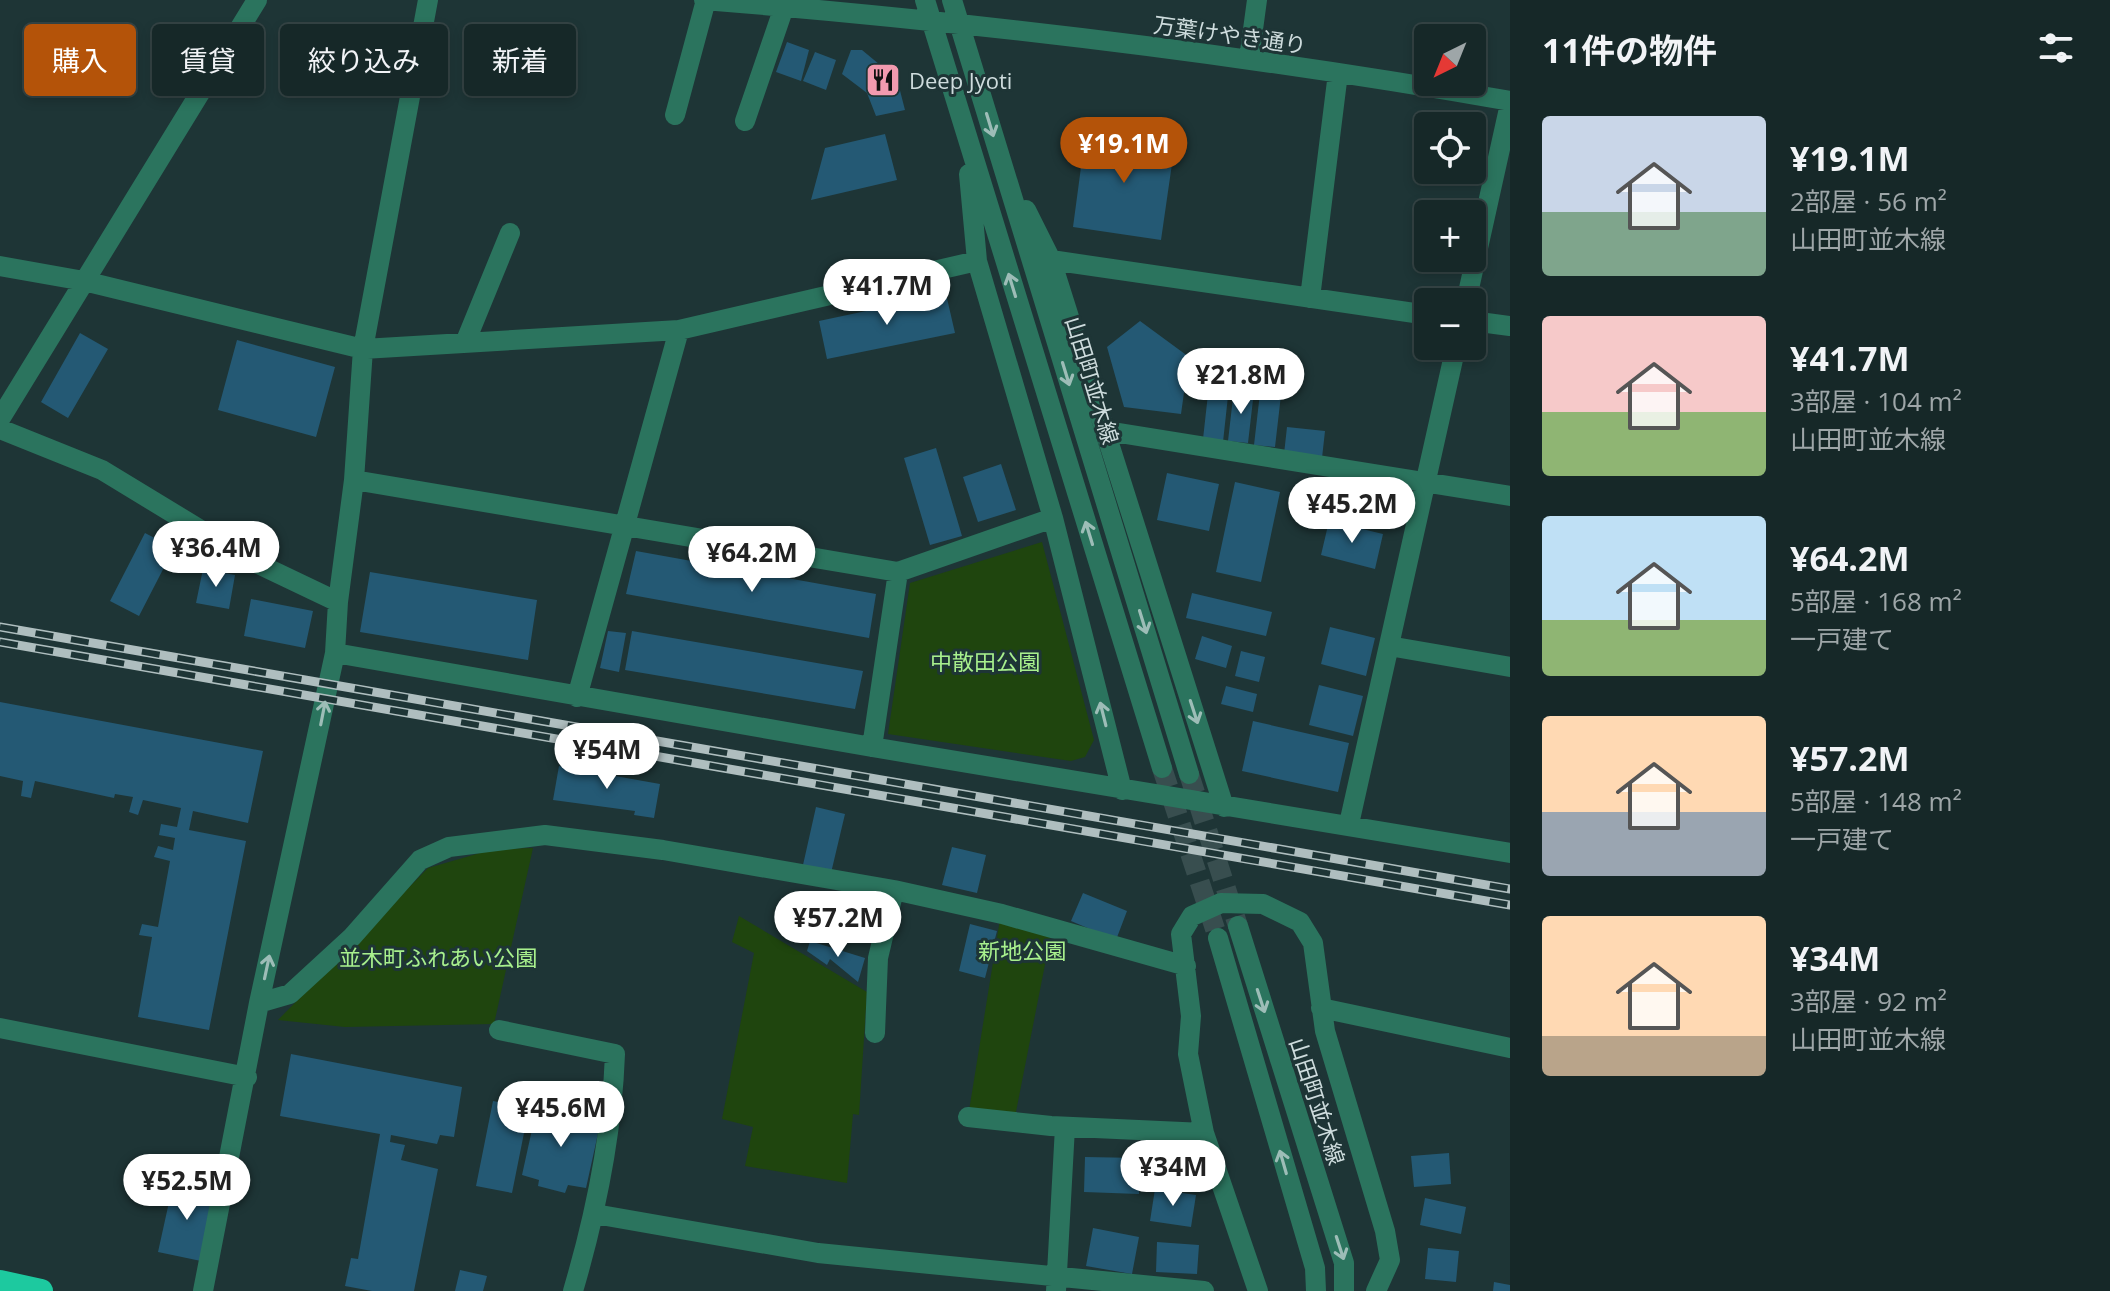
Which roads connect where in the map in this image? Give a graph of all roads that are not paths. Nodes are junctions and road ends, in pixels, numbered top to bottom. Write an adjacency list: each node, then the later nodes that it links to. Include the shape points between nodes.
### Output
1 (257, 0): 21 (street)
2 (428, 0): 29 (street)
3 (705, 0): 7 (street, 万葉けやき通り); 13 (street)
4 (925, 0): 8 (street)
5 (952, 0): 9 (street, 山田町並木線)
6 (1257, 0): 10 (street)
7 (784, 7): 8 (street, 万葉けやき通り); 14 (street)
8 (932, 22): 9 (street, 万葉けやき通り); 15 (street)
9 (959, 24): 10 (street, 万葉けやき通り); 16 (street, 山田町並木線, one-way to 16)
10 (1249, 59): 11 (street, 万葉けやき通り)
11 (1338, 73): 12 (street, 万葉けやき通り); 23 (street)
12 (1510, 102): 22 (street)
13 (675, 115)
14 (745, 121)
15 (966, 135): 19 (street); 46 (street, one-way to 15)
16 (1002, 164): 18 (street); 47 (street, 山田町並木線, one-way to 47)
17 (510, 233): 28 (street)
18 (1051, 260): 23 (street); 33 (street)
19 (977, 261): 27 (street); 37 (street)
20 (0, 266): 21 (street)
21 (84, 281): 29 (street); 31 (street)
22 (1469, 288)
23 (1310, 298): 24 (street)
24 (1414, 313)
25 (1486, 323): 26 (street)
26 (1510, 326)
27 (679, 330): 28 (street); 38 (street)
28 (465, 343): 29 (street)
29 (363, 349): 34 (street)
30 (1453, 360): 35 (street)
31 (0, 419)
32 (0, 429): 40 (street, via 102,470 250,560)
33 (1107, 431): 35 (street); 49 (street, one-way to 49)
34 (354, 480): 38 (street); 40 (street)
35 (1425, 482): 36 (street); 41 (street)
36 (1510, 496)
37 (1053, 518): 39 (street); 48 (street, one-way to 37)
38 (625, 525): 39 (street); 44 (street)
39 (898, 572): 45 (street)
40 (338, 602): 42 (street)
41 (1389, 646): 43 (street); 50 (street)
42 (335, 653): 44 (street); 56 (street, one-way to 42)
43 (1510, 667)
44 (577, 697): 45 (street)
45 (872, 747): 48 (street)
46 (1162, 768)
47 (1189, 774)
48 (1122, 790): 49 (street)
49 (1224, 807): 50 (street)
50 (1349, 824): 51 (street)
51 (1510, 853)
52 (894, 890): 55 (street); 56 (street, via 562,835 449,847 420,860 352,937 290,994); 60 (street, via 878,958)
53 (1238, 926): 76 (street, 山田町並木線, one-way to 76, via 1344,1263)
54 (1218, 938): 75 (street, one-way to 54, via 1315,1268)
55 (1186, 966): 57 (street, via 1181,934 1192,916 1221,903 1263,904 1300,922 1313,943); 65 (street, via 1188,1054)
56 (259, 1003): 62 (street)
57 (1321, 1008): 61 (street); 77 (street, via 1385,1231 1390,1260)
58 (0, 1028): 62 (street)
59 (499, 1030): 66 (street, via 615,1054 613,1109)
60 (875, 1033)
61 (1510, 1048)
62 (247, 1077): 70 (street)
63 (968, 1117): 64 (street)
64 (1065, 1127): 65 (street); 68 (street)
65 (1204, 1133): 74 (street)
66 (595, 1214): 68 (street, via 818,1253); 71 (street)
67 (0, 1282): 69 (highway)
68 (1056, 1284): 72 (street)
69 (41, 1291)
70 (203, 1291)
71 (573, 1291)
72 (1204, 1291)
73 (1248, 1291): 74 (street)
74 (1258, 1291)
75 (1316, 1291)
76 (1344, 1291)
77 (1376, 1291)

